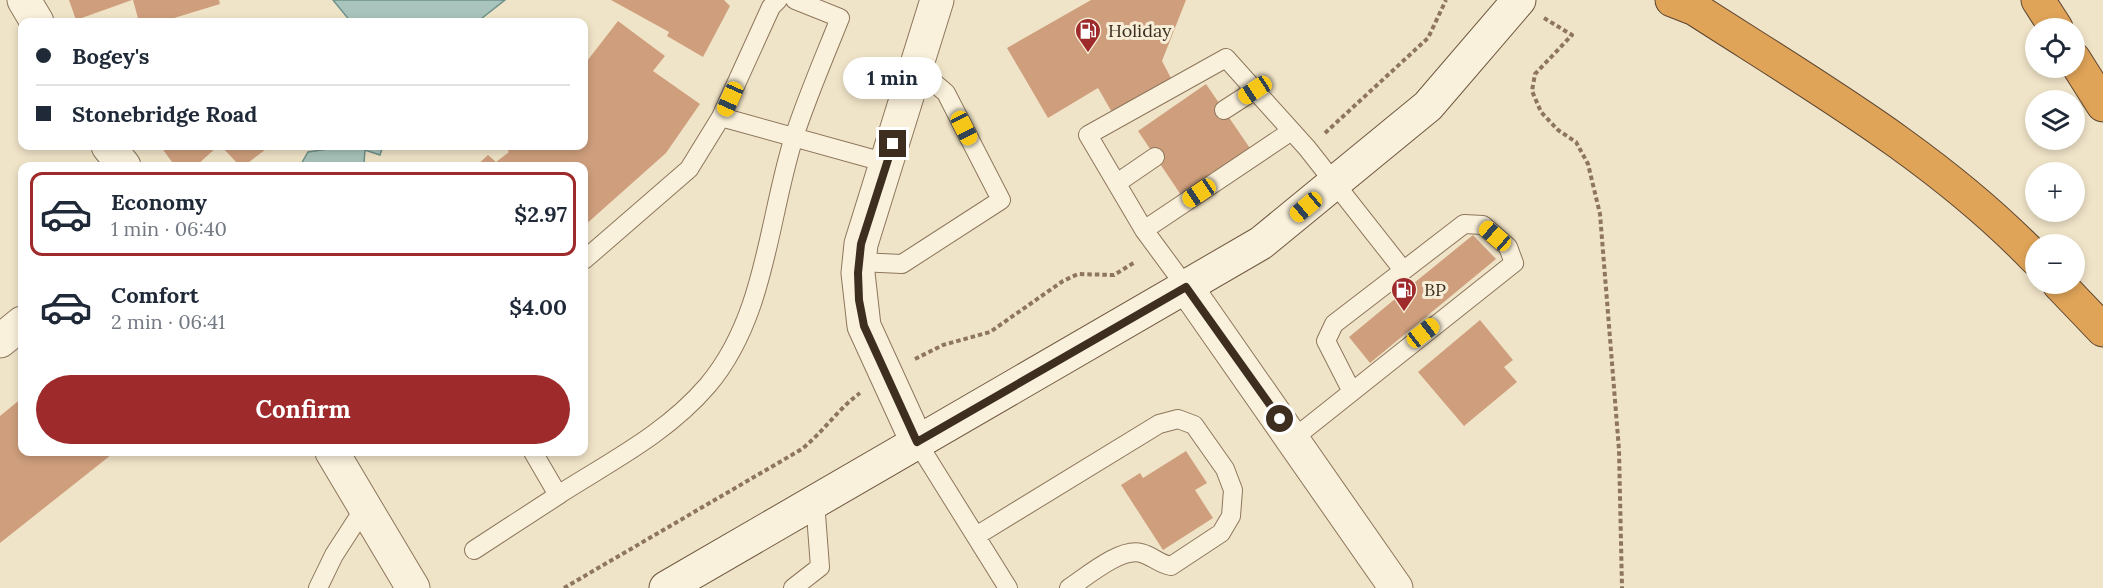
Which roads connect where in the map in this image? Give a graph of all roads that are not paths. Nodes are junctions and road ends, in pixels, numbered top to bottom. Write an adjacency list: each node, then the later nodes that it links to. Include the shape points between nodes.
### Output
1 (24, 0): 8 (street)
2 (778, 0): 15 (lane, via 771,7)
3 (795, 0): 17 (lane, via 840,18)
4 (937, 0): 10 (street)
5 (1519, 0): 22 (street, via 1428,106)
6 (1672, 0): 25 (highway, via 1695,9 1870,122 1954,184)
7 (2038, 0): 9 (highway)
8 (35, 18)
9 (2050, 18)
10 (916, 68): 21 (street); 27 (lane, via 946,93 1001,200 902,264)
11 (2085, 76): 13 (highway)
12 (1255, 90): 14 (lane); 16 (lane); 23 (lane, via 1226,58 1088,135)
13 (2103, 105)
14 (1224, 110)
15 (721, 117): 17 (lane); 26 (lane, via 689,169)
16 (1290, 132): 22 (lane); 24 (lane)
17 (794, 138): 21 (lane); 39 (lane, via 766,255 742,332 709,384 641,446)
18 (111, 150): 20 (street)
19 (1155, 157): 23 (lane)
20 (121, 162)
21 (887, 163): 27 (street)
22 (1335, 182): 28 (lane); 29 (street, via 1261,243)
23 (1117, 183): 24 (lane)
24 (1144, 230): 29 (lane)
25 (2025, 249)
26 (588, 257)
27 (859, 262): 36 (street, via 864,326)
28 (1403, 270): 34 (lane, via 1334,324 1326,341); 34 (lane, via 1464,225 1483,225 1508,247 1514,262)
29 (1186, 287): 35 (street); 36 (street)
30 (2069, 294): 32 (highway)
31 (18, 326): 33 (street)
32 (2103, 330)
33 (0, 341)
34 (1351, 390): 35 (lane)
35 (1293, 438): 50 (street)
36 (917, 442): 40 (street); 42 (lane)
37 (334, 456): 41 (street)
38 (536, 456): 39 (lane)
39 (560, 494): 43 (lane)
40 (815, 501): 46 (street); 47 (lane, via 820,567)
41 (364, 507): 44 (lane); 45 (street)
42 (976, 536): 48 (lane); 49 (lane, via 1159,424 1178,419 1194,424 1233,490 1231,516 1221,533 1171,566 1138,552 1124,553)
43 (474, 550)
44 (318, 588)
45 (413, 588)
46 (666, 588)
47 (793, 588)
48 (1008, 588)
49 (1069, 588)
50 (1396, 588)

